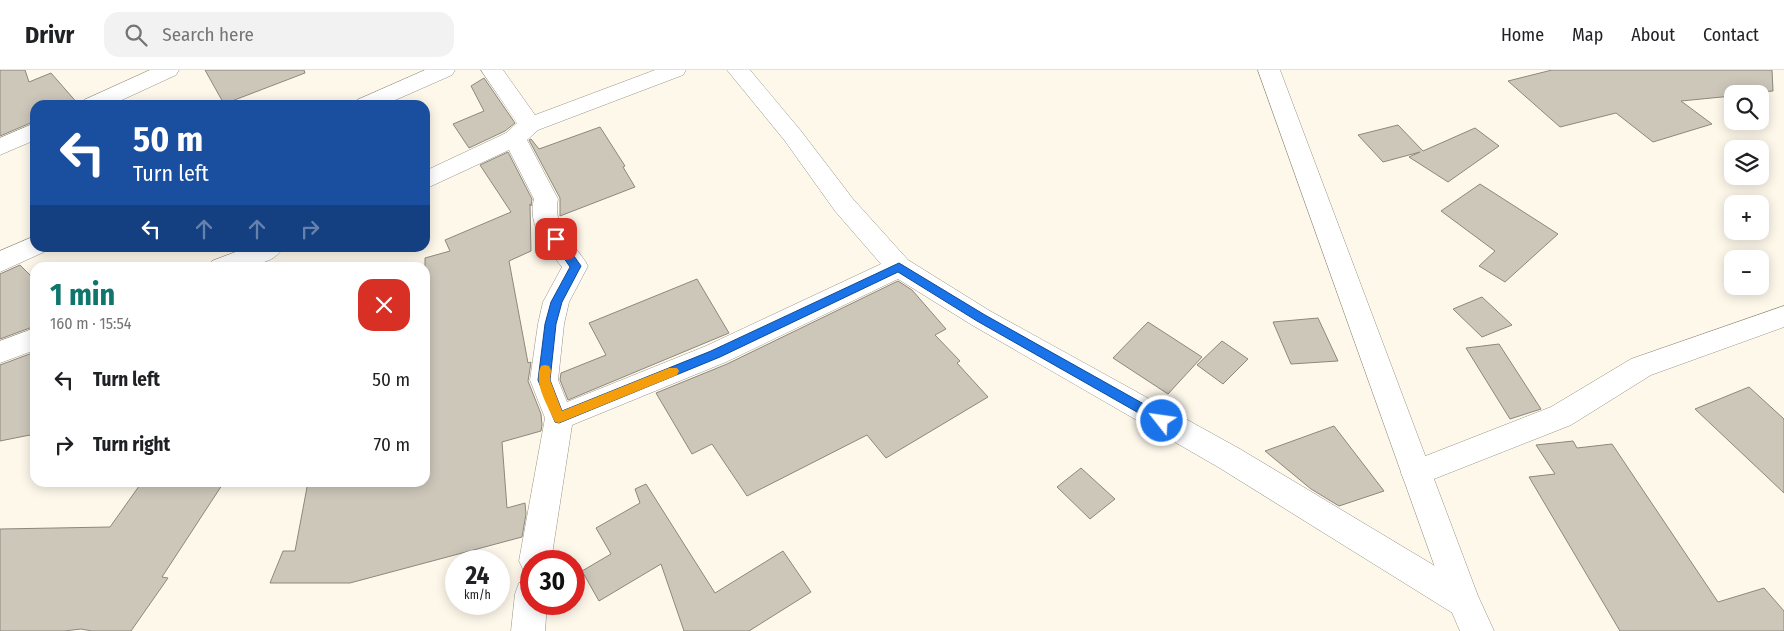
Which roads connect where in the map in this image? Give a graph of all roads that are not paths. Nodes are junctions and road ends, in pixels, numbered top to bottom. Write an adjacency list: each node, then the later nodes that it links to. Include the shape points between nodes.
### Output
1 (168, 70): 7 (main road)
2 (444, 70): 8 (main road)
3 (492, 70): 9 (main road)
4 (675, 70): 9 (main road)
5 (738, 70): 17 (main road, via 844,205)
6 (1269, 70): 22 (main road)
7 (103, 100)
8 (377, 100)
9 (522, 132): 12 (main road); 21 (main road, via 546,199 542,207 546,225 575,266 556,302 544,380)
10 (30, 133): 11 (main road)
11 (0, 147)
12 (430, 178)
13 (30, 248): 15 (main road)
14 (260, 252): 16 (main road)
15 (0, 262)
16 (235, 262)
17 (899, 267): 21 (main road, via 716,354); 24 (main road, via 981,318 1228,458)
18 (1784, 316): 22 (main road, via 1641,367 1561,416)
19 (30, 341): 20 (main road)
20 (0, 352)
21 (559, 418): 23 (main road)
22 (1416, 472): 24 (main road)
23 (538, 550)
24 (1463, 601): 27 (main road)
25 (529, 615): 26 (main road)
26 (528, 631)
27 (1477, 631)

